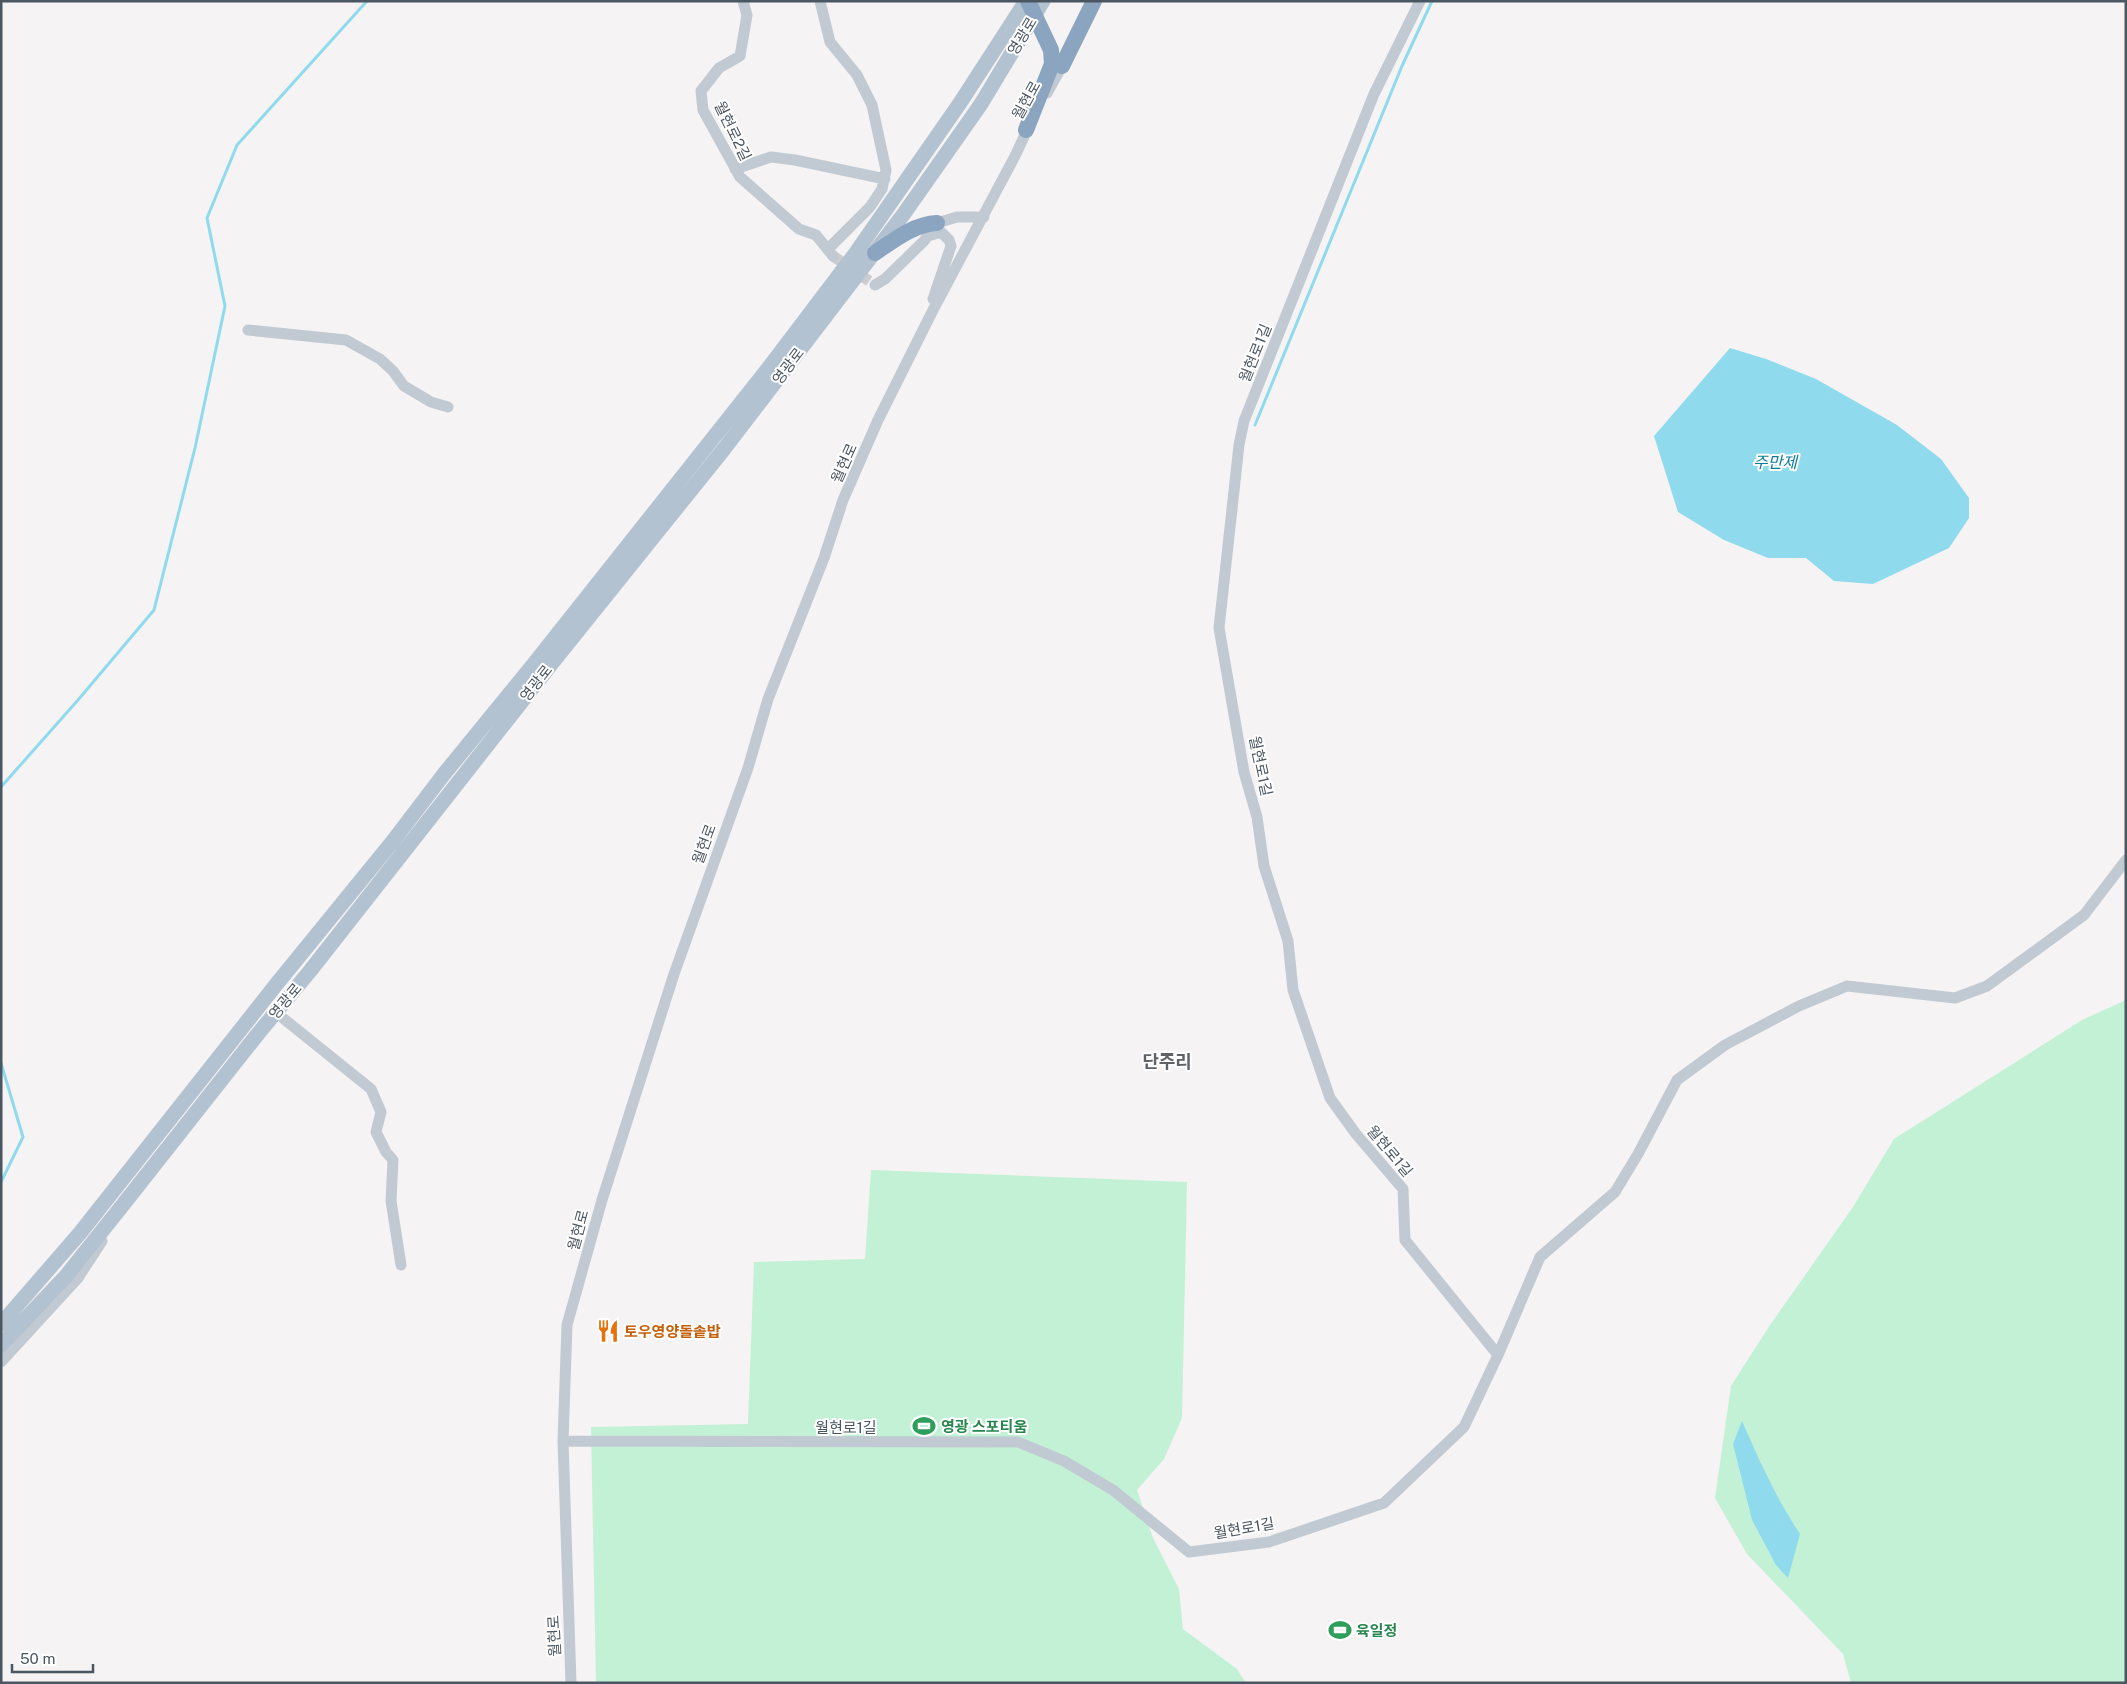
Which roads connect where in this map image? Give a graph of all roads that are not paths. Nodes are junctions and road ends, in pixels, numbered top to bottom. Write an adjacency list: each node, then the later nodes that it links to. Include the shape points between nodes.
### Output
1 (743, 1): 9 (street, 월현로2길, via 748,15 740,56 718,68 702,91 703,110)
2 (820, 1): 10 (street, via 830,42 857,75 872,105 886,170)
3 (1027, 1): 8 (highway, via 1052,50 1052,64); 22 (main road, 영광로, via 855,254 772,363 80,1233)
4 (1043, 1): 13 (main road, 영광로, via 981,104)
5 (1094, 1): 7 (highway)
6 (1420, 1): 24 (street, 월현로1길, via 1374,94 1244,421 1238,445 1219,628 1264,866 1288,941 1293,990 1330,1098 1403,1189 1405,1240)
7 (1062, 66): 8 (street, 월현로)
8 (1026, 130): 11 (street, 월현로)
9 (735, 169): 10 (street, via 771,157); 10 (street, 월현로2길, via 799,228 816,234 830,253 870,207)
10 (885, 180)
11 (984, 217): 12 (street, via 957,217); 16 (street, 월현로)
12 (932, 230): 13 (highway, via 929,223 903,234); 14 (street, via 885,279); 16 (street, via 941,232 951,246)
13 (875, 253): 20 (main road, 영광로, via 724,449)
14 (875, 285)
15 (248, 330): 17 (street, via 346,340 380,359 404,386 431,402)
16 (916, 345): 26 (street, 월현로, via 843,500 824,558 768,699 748,768 674,974 602,1200 567,1325)
17 (448, 407)
18 (2126, 860): 24 (street, via 2084,915 1987,986 1955,998 1846,986 1798,1006 1725,1045 1677,1080 1614,1192 1540,1257)
19 (284, 1019): 21 (street, via 371,1089 381,1112 376,1132 393,1160 391,1200)
20 (150, 1170): 23 (main road, 영광로, via 66,1276); 25 (street, via 78,1278)
21 (401, 1265)
22 (1, 1324)
23 (1, 1345)
24 (1498, 1355): 26 (street, 월현로1길, via 1464,1427 1384,1503 1269,1542 1189,1552 1113,1490 1064,1461 1018,1442)
25 (1, 1362)
26 (563, 1441): 27 (street, 월현로)
27 (571, 1683)

